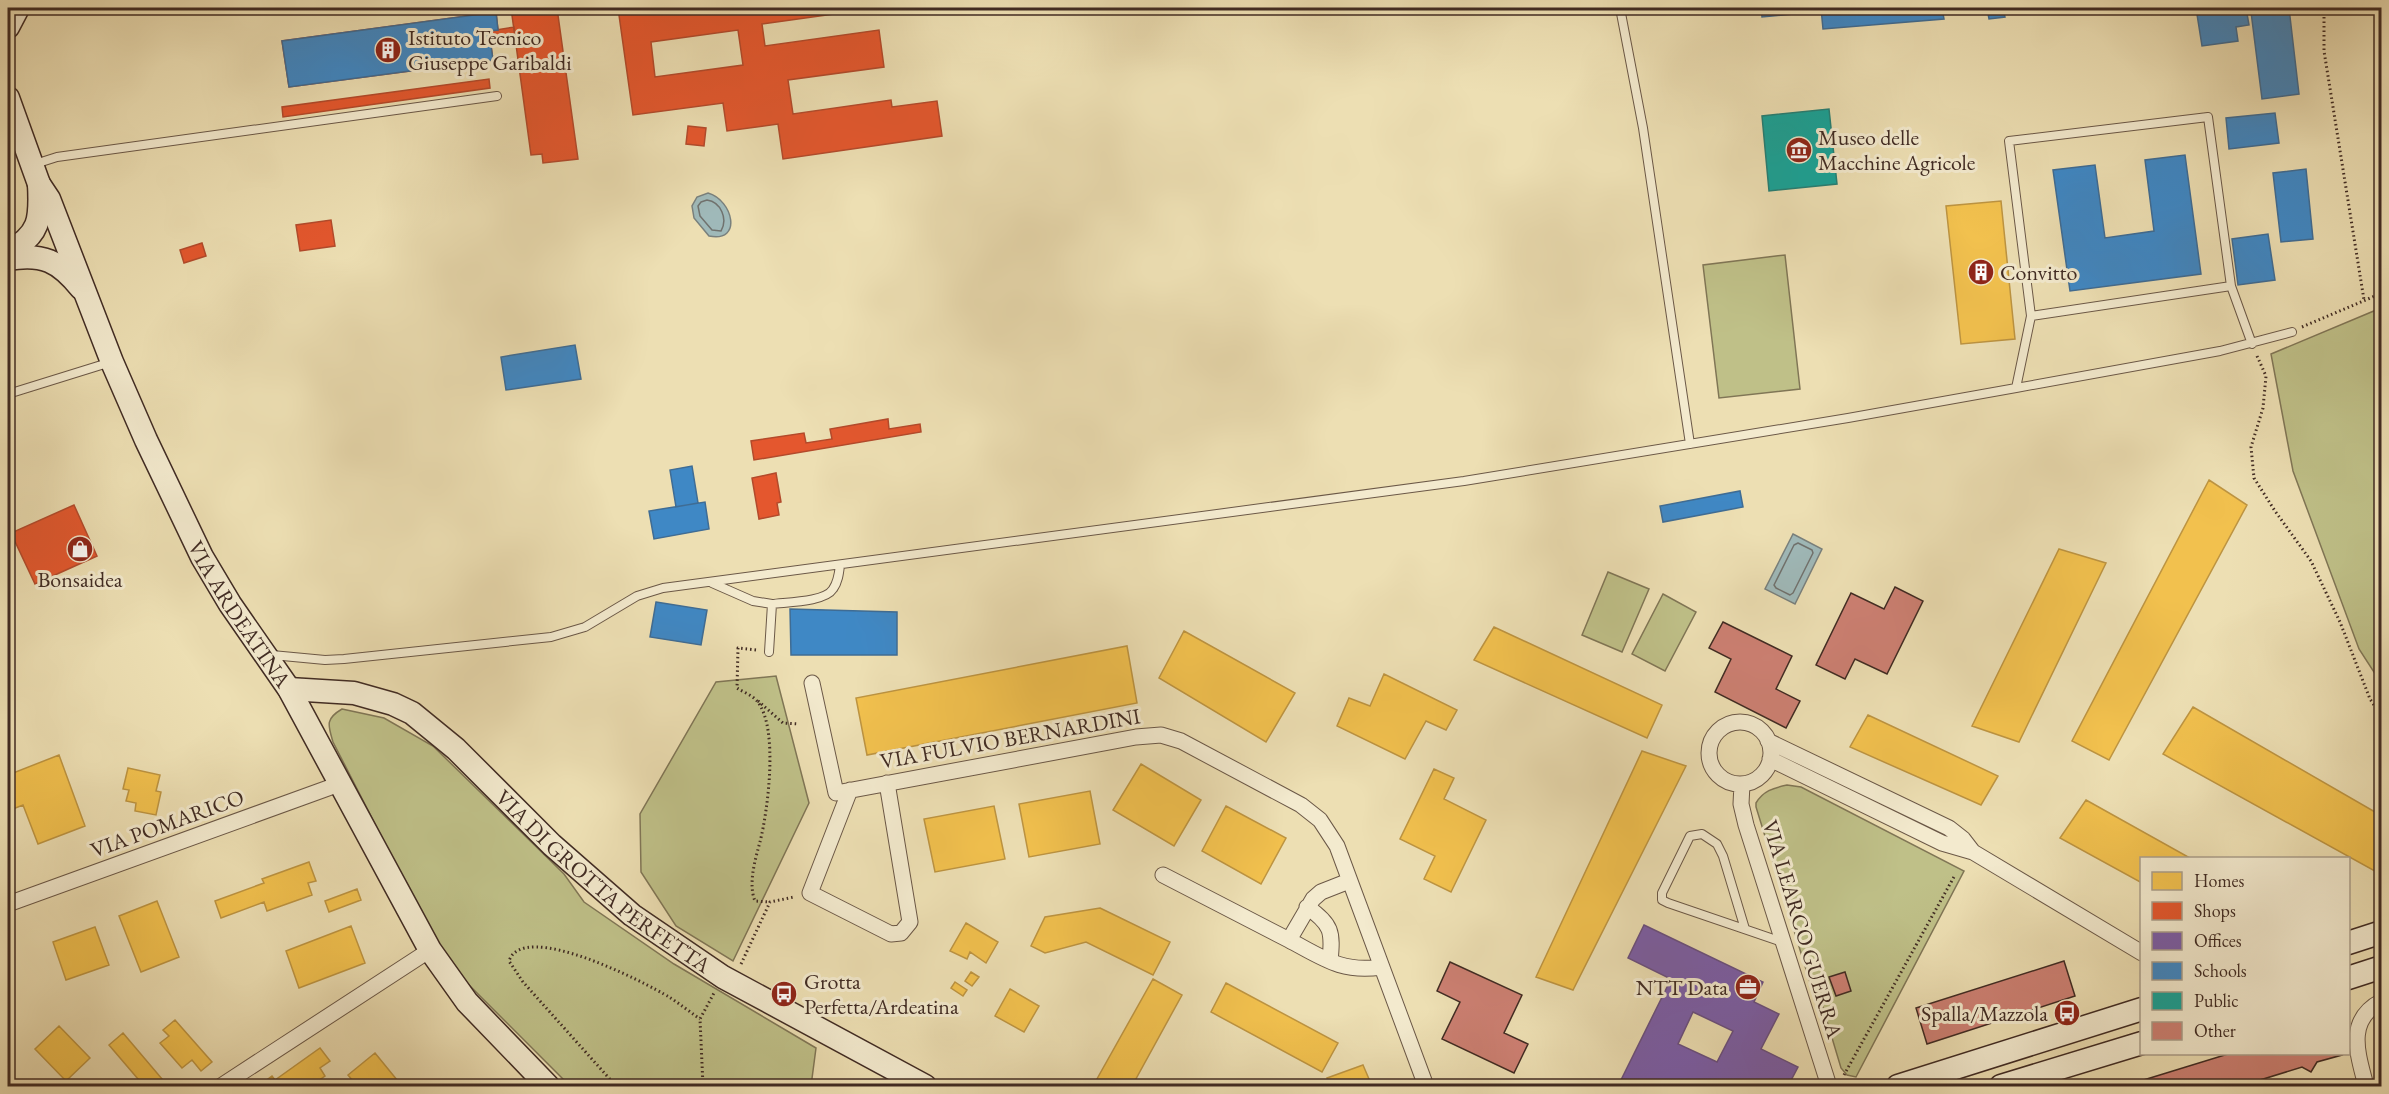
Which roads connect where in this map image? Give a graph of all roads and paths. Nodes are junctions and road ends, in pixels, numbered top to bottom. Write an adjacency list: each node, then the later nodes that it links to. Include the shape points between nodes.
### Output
1 (18, 8): 4 (main road)
2 (1620, 8): 20 (lane, via 1643,128)
3 (2324, 8): 13 (path, via 2324,51)
4 (8, 27)
5 (497, 96): 7 (lane, via 57,157)
6 (8, 98): 7 (main road, VIA ARDEATINA)
7 (35, 175): 8 (main road, via 40,210 34,231); 11 (main road, VIA ARDEATINA, via 49,199)
8 (8, 252)
9 (8, 259): 11 (main road, via 49,260)
10 (2230, 286): 14 (lane); 14 (lane, via 2208,117 2009,141); 16 (lane)
11 (84, 292): 17 (main road, VIA ARDEATINA)
12 (2382, 293): 13 (path)
13 (2364, 300): 15 (path)
14 (2031, 316): 18 (lane)
15 (2292, 332): 16 (lane)
16 (2252, 344): 18 (lane); 29 (path, via 2266,376 2263,408 2251,447 2254,478 2310,561 2340,622 2370,699)
17 (112, 362): 19 (lane); 25 (main road, VIA ARDEATINA, via 192,537 230,604)
18 (2016, 388): 20 (lane)
19 (8, 394)
20 (1690, 444): 21 (lane, via 1390,492)
21 (840, 566): 22 (lane); 23 (lane, via 832,592)
22 (710, 582): 23 (lane, via 753,601); 25 (lane, via 647,592 585,627 539,640 344,659)
23 (772, 604): 24 (lane)
24 (769, 652): 28 (path, via 738,648 737,688)
25 (264, 653): 27 (main road, VIA ARDEATINA)
26 (812, 683): 38 (street, via 836,793)
27 (289, 689): 34 (main road, VIA ARDEATINA); 58 (main road, VIA DI GROTTA PERFETTA, via 367,696 400,706 418,717 621,907)
28 (757, 700): 30 (path, via 783,723); 44 (path, via 766,719 769,741 769,797 755,858 752,893 755,901)
29 (2382, 717)
30 (799, 724)
31 (1768, 741): 32 (street); 33 (street); 36 (street, via 1756,727 1737,722 1727,725 1713,738 1709,747 1712,767 1726,781)
32 (1770, 759): 36 (street, via 1761,775); 37 (street)
33 (1830, 769): 37 (street); 39 (street, via 1949,828)
34 (342, 783): 45 (street, VIA POMARICO); 52 (main road, VIA ARDEATINA)
35 (887, 783): 38 (street, VIA FULVIO BERNARDINI); 42 (street, VIA FULVIO BERNARDINI, via 1161,735 1181,741 1301,805 1329,832); 43 (street, via 910,922 901,933 891,934)
36 (1742, 784): 50 (street, VIA LEARCO GUERRA, via 1746,825)
37 (1824, 784): 39 (street, via 1942,843)
38 (850, 790): 43 (street)
39 (1973, 852): 53 (street)
40 (1163, 875): 49 (street)
41 (1955, 875): 63 (path, via 1844,1072)
42 (1349, 881): 46 (street, via 1321,892); 55 (street, VIA FULVIO BERNARDINI)
43 (810, 893): 44 (path)
44 (770, 902): 58 (path)
45 (8, 904)
46 (1307, 907): 49 (street); 54 (street, via 1328,924)
47 (1745, 928): 47 (lane, via 1662,900 1690,836 1702,834 1717,844); 50 (lane)
48 (2382, 932): 51 (main road)
49 (1289, 940): 54 (street)
50 (1782, 942): 70 (street, VIA LEARCO GUERRA)
51 (2350, 943)
52 (430, 950): 64 (street); 65 (main road, VIA ARDEATINA, via 467,1002)
53 (2140, 951)
54 (1330, 961): 55 (street, via 1352,969)
55 (1381, 967): 69 (street, VIA FULVIO BERNARDINI)
56 (2382, 967): 57 (main road)
57 (2350, 978)
58 (728, 979): 61 (path); 68 (main road, VIA DI GROTTA PERFETTA)
59 (2382, 1001): 73 (street, via 2364,1014 2357,1031)
60 (2140, 1010): 71 (main road)
61 (700, 1019): 66 (path, via 669,997 567,951 529,946 515,952 509,961 523,982); 67 (path)
62 (2140, 1044): 72 (main road)
63 (1844, 1080)
64 (221, 1086)
65 (548, 1086)
66 (616, 1086)
67 (703, 1086)
68 (925, 1086)
69 (1426, 1086)
70 (1829, 1086)
71 (1898, 1086)
72 (2001, 1086)
73 (2366, 1086)

